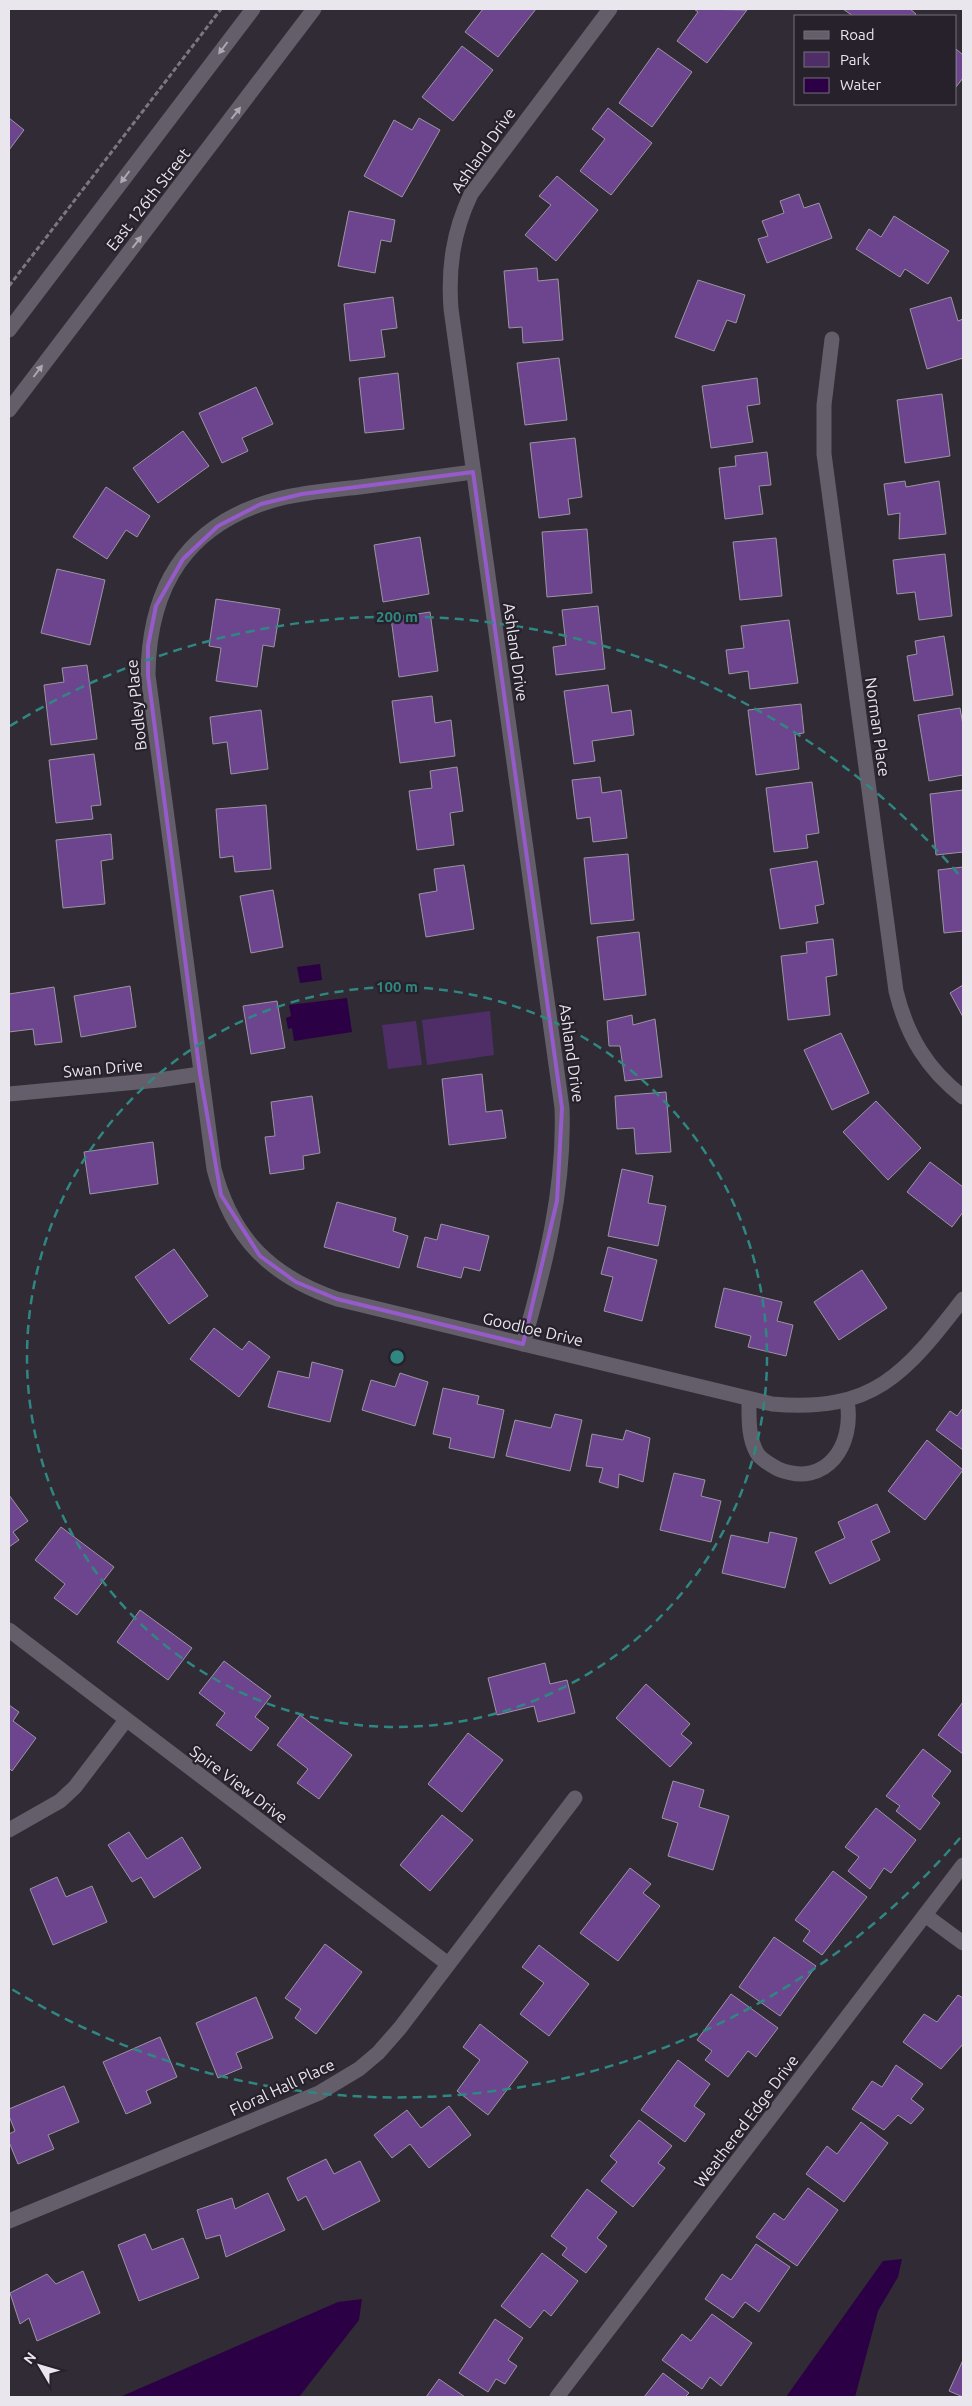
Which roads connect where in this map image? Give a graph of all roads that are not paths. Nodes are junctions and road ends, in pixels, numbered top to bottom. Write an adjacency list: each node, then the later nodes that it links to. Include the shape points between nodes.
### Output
1 (252, 9): 4 (street, East 126th Street, one-way to 4)
2 (314, 9): 6 (street, East 126th Street, one-way to 2)
3 (610, 9): 7 (street, Ashland Drive, via 483,176 471,194 457,228 450,287)
4 (11, 323)
5 (832, 340): 10 (street, Norman Place, via 824,405 824,454 896,991 903,1019 921,1052 940,1077)
6 (9, 410)
7 (473, 472): 8 (street, Bodley Place, via 302,494 261,504 240,513 197,542 164,588 151,626 148,675); 12 (street, Ashland Drive, via 562,1108 562,1158 557,1201)
8 (200, 1074): 9 (street, Swan Drive); 12 (street, Goodloe Drive, via 221,1195 244,1236 260,1256 296,1282 336,1299)
9 (9, 1094)
10 (963, 1096)
11 (963, 1299): 14 (street, Goodloe Drive, via 909,1364 878,1387)
12 (523, 1344): 13 (street, Goodloe Drive)
13 (749, 1400): 14 (street, Goodloe Drive, via 807,1406); 14 (street, via 749,1430 757,1454 775,1467 798,1474 826,1466 844,1445 849,1430)
14 (846, 1401)
15 (9, 1630): 16 (street, Spire View Drive)
16 (126, 1720): 18 (street, via 65,1797 43,1813); 22 (street, Spire View Drive)
17 (575, 1798): 22 (street, Floral Hall Place)
18 (9, 1830)
19 (963, 1865): 20 (street, Weathered Edge Drive)
20 (925, 1915): 21 (street); 24 (street, Weathered Edge Drive)
21 (963, 1943)
22 (448, 1964): 23 (street, Floral Hall Place, via 378,2053 339,2082 298,2103)
23 (9, 2221)
24 (557, 2397)

